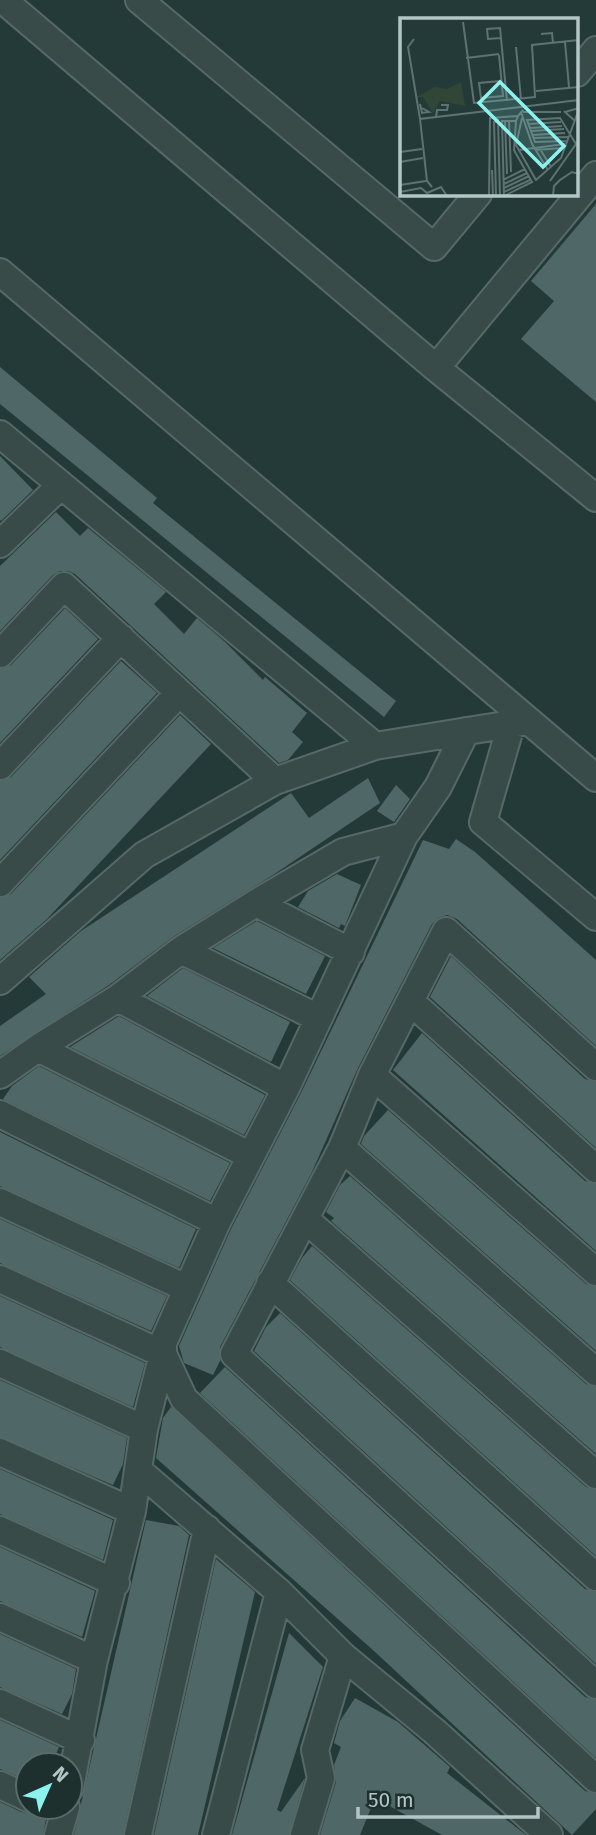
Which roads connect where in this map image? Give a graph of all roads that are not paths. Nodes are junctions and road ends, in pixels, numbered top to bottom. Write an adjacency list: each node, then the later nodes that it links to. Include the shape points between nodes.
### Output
1 (3, 0): 8 (street)
2 (139, 0): 6 (street, via 434,247)
3 (596, 50): 4 (street)
4 (578, 72)
5 (596, 175): 8 (street)
6 (476, 196)
7 (0, 272): 16 (street)
8 (436, 368): 11 (street)
9 (0, 434): 10 (street)
10 (60, 485): 12 (street); 18 (street)
11 (596, 498)
12 (0, 544)
13 (121, 638): 14 (street, via 64,586); 15 (street); 19 (street)
14 (0, 654)
15 (178, 693): 21 (street); 23 (street)
16 (520, 723): 17 (street); 20 (street); 25 (street, via 483,822)
17 (467, 731): 18 (street); 22 (street, via 438,787)
18 (375, 746): 21 (street)
19 (0, 766)
20 (596, 778)
21 (275, 780): 28 (street, via 144,855)
22 (404, 836): 24 (street, via 343,852); 27 (street)
23 (0, 883)
24 (256, 903): 26 (street); 27 (street)
25 (596, 917)
26 (181, 950): 29 (street); 31 (street)
27 (351, 952): 31 (street)
28 (0, 981)
29 (118, 998): 32 (street); 36 (street)
30 (410, 1001): 33 (street, via 446,931); 35 (street); 40 (street)
31 (318, 1018): 36 (street)
32 (38, 1048): 34 (street); 39 (street)
33 (596, 1068)
34 (0, 1075)
35 (372, 1075): 38 (street); 44 (street)
36 (286, 1088): 39 (street)
37 (0, 1114): 43 (street)
38 (342, 1148): 42 (street); 50 (street)
39 (251, 1156): 43 (street)
40 (596, 1169)
41 (0, 1202): 47 (street)
42 (305, 1219): 46 (street); 54 (street)
43 (217, 1222): 47 (street)
44 (596, 1272)
45 (0, 1279): 48 (street)
46 (270, 1283): 58 (street); 64 (street, via 234,1354)
47 (186, 1288): 48 (street, via 163,1343)
48 (163, 1354): 51 (street); 68 (street, via 184,1399)
49 (0, 1363): 51 (street)
50 (596, 1372)
51 (144, 1429): 53 (street)
52 (0, 1452): 55 (street)
53 (138, 1470): 55 (street); 56 (street)
54 (596, 1475)
55 (132, 1511): 59 (street)
56 (207, 1529): 60 (street); 69 (street)
57 (0, 1530): 59 (street)
58 (596, 1577)
59 (116, 1583): 63 (street)
60 (279, 1592): 62 (street); 70 (street)
61 (0, 1617): 63 (street)
62 (343, 1656): 71 (street, via 315,1750 321,1779); 72 (street)
63 (94, 1660): 66 (street)
64 (596, 1685)
65 (0, 1703): 66 (street)
66 (81, 1740): 67 (street)
67 (78, 1751)
68 (596, 1779)
69 (138, 1835)
70 (216, 1835)
71 (304, 1835)
72 (549, 1835)

